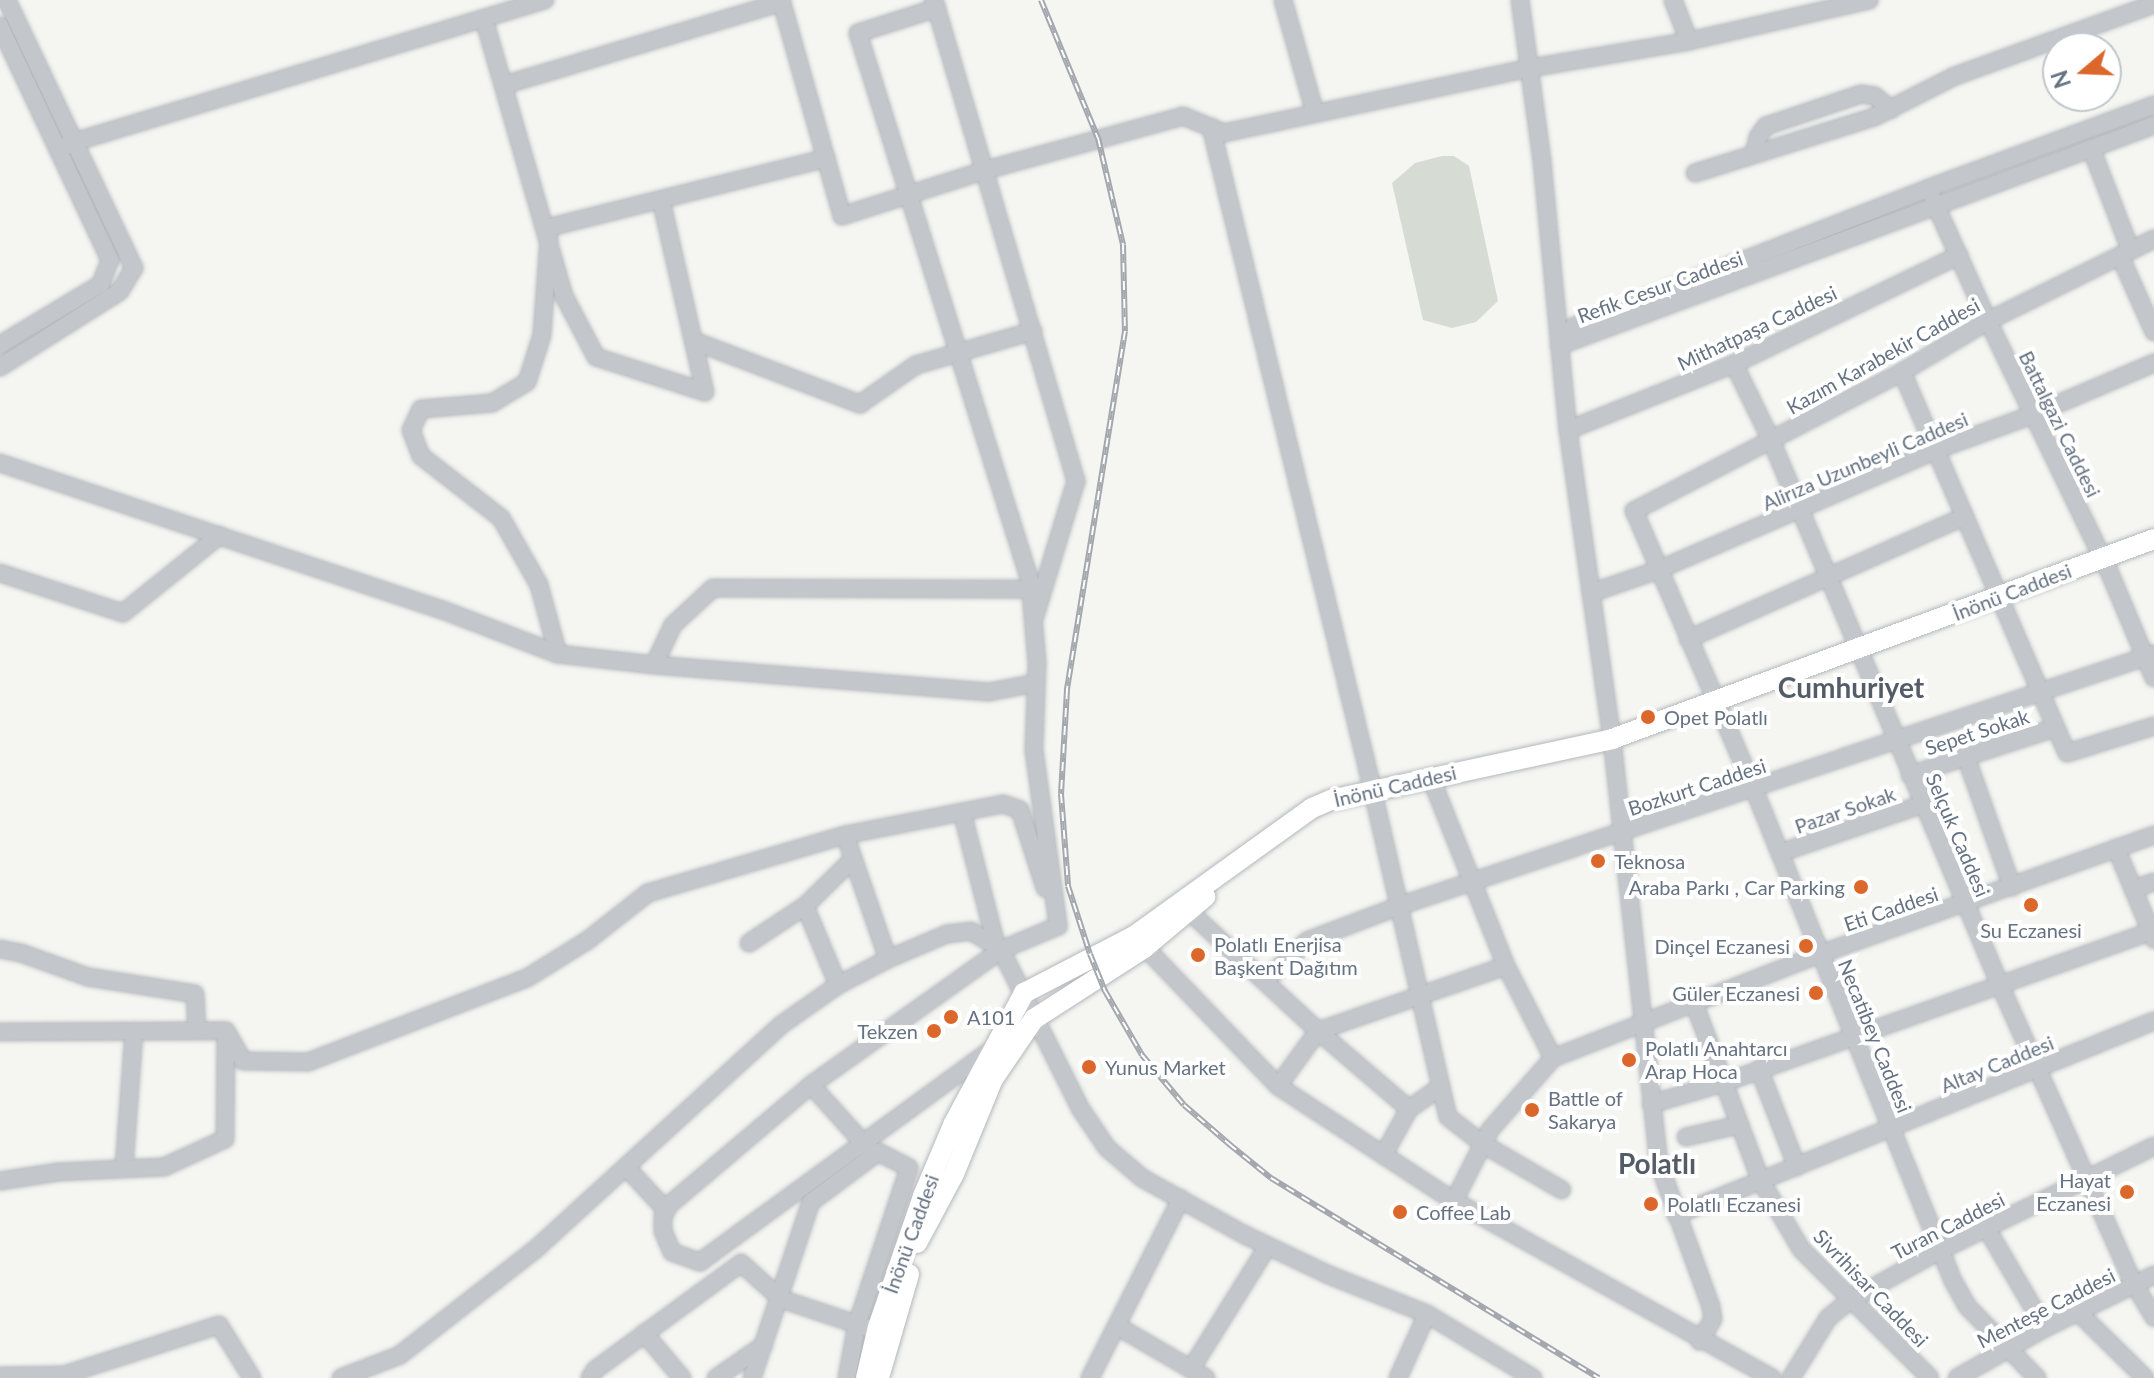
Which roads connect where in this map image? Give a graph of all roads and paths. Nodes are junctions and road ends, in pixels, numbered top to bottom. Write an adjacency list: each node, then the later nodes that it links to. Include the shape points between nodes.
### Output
1 (7, 0): 21 (street)
2 (503, 0): 11 (street)
3 (545, 0): 11 (street)
4 (1283, 0): 18 (street)
5 (1520, 0): 14 (street)
6 (1673, 0): 13 (street)
7 (1868, 0): 13 (street)
8 (782, 1): 15 (street); 25 (street)
9 (936, 4): 26 (street); 29 (street, via 858,33)
10 (2154, 4): 17 (street, via 1955,76)
11 (489, 17): 15 (street); 21 (street)
12 (0, 26): 23 (street)
13 (1689, 41): 14 (street)
14 (1530, 68): 18 (street); 41 (street)
15 (504, 85): 32 (street)
16 (2154, 105): 28 (street, Refik Cesur Caddesi)
17 (1891, 110): 24 (street); 24 (street, via 1875,96 1861,94 1766,126)
18 (1315, 113): 20 (street, via 1224,133)
19 (2154, 125): 22 (street, Refik Cesur Caddesi)
20 (1211, 127): 26 (street, via 1183,116); 83 (street)
21 (74, 142): 23 (street); 45 (street, via 134,268 120,291)
22 (2091, 148): 31 (street, Refik Cesur Caddesi); 34 (street)
23 (58, 150): 40 (street, via 110,260 101,284)
24 (1754, 154): 27 (street)
25 (826, 158): 29 (street, via 842,216); 30 (street)
26 (986, 170): 29 (street); 37 (street)
27 (1695, 173)
28 (1929, 188): 31 (street, Battalgazi Caddesi); 41 (street, Refik Cesur Caddesi, via 1573,327)
29 (910, 194): 42 (street)
30 (661, 200): 32 (street); 39 (street)
31 (1935, 205): 35 (street, Battalgazi Caddesi); 41 (street, Refik Cesur Caddesi)
32 (547, 233): 39 (street, via 564,296 596,357 705,392); 67 (street, via 542,335 527,382 492,403 421,409 411,430 421,456 501,518 539,585)
33 (2154, 239): 34 (street, Kazım Karabekir Caddesi)
34 (2126, 254): 36 (street, Kazım Karabekir Caddesi); 38 (street)
35 (1959, 255): 36 (street, Battalgazi Caddesi); 44 (street, Mithatpaşa Caddesi)
36 (1988, 321): 46 (street, Kazım Karabekir Caddesi); 47 (street, Battalgazi Caddesi)
37 (1033, 331): 42 (street); 65 (street, via 1076,481)
38 (2154, 332)
39 (694, 341): 42 (street, via 860,404 916,365)
40 (0, 345)
41 (1559, 345): 48 (street)
42 (957, 352): 62 (street, via 1030,581)
43 (2154, 363): 47 (street, Alirıza Uzunbeyli Caddesi)
44 (1734, 364): 48 (street, Mithatpaşa Caddesi); 49 (street, Selçuk Caddesi)
45 (0, 367)
46 (1902, 372): 49 (street, Kazım Karabekir Caddesi); 50 (street)
47 (2032, 415): 50 (street, Alirıza Uzunbeyli Caddesi); 58 (street, Battalgazi Caddesi)
48 (1568, 430): 63 (street)
49 (1771, 440): 52 (street, Selçuk Caddesi); 53 (street, Kazım Karabekir Caddesi)
50 (1936, 450): 52 (street, Alirıza Uzunbeyli Caddesi); 54 (street)
51 (0, 463): 55 (street)
52 (1799, 510): 59 (street, Alirıza Uzunbeyli Caddesi); 61 (street, Selçuk Caddesi)
53 (1634, 511): 59 (street, Necatibey Caddesi)
54 (1965, 516): 61 (street); 64 (street)
55 (220, 535): 60 (street, via 123,613); 67 (street)
56 (2154, 539): 58 (main road, İnönü Caddesi)
57 (2154, 552): 58 (main road, İnönü Caddesi)
58 (2105, 563): 64 (main road, İnönü Caddesi); 68 (street, Battalgazi Caddesi)
59 (1658, 570): 63 (street, Alirıza Uzunbeyli Caddesi); 66 (street, Necatibey Caddesi)
60 (0, 573)
61 (1826, 575): 66 (street); 69 (street, Selçuk Caddesi)
62 (1028, 589): 65 (street); 70 (street, via 713,588 673,625)
63 (1591, 593): 78 (street)
64 (2002, 602): 69 (main road, İnönü Caddesi); 73 (street)
65 (1033, 621): 72 (street)
66 (1688, 639): 74 (street, Necatibey Caddesi)
67 (558, 654): 70 (street)
68 (2149, 655): 71 (street, Battalgazi Caddesi); 73 (street, Bozkurt Caddesi)
69 (1859, 656): 74 (main road, İnönü Caddesi); 77 (street, Selçuk Caddesi)
70 (654, 665): 72 (street, via 989,692)
71 (2154, 678)
72 (1036, 683): 100 (street, via 1034,750)
73 (2042, 693): 76 (street); 77 (street, Bozkurt Caddesi)
74 (1718, 708): 78 (main road, İnönü Caddesi); 82 (street, Necatibey Caddesi)
75 (2154, 726): 76 (street, via 2067,753)
76 (2055, 728): 79 (street, Sepet Sokak)
77 (1897, 741): 80 (street, Selçuk Caddesi); 82 (street, Bozkurt Caddesi)
78 (1612, 744): 81 (main road, İnönü Caddesi); 83 (main road, İnönü Caddesi); 86 (street)
79 (1966, 757): 80 (street, Sepet Sokak); 94 (street)
80 (1910, 775): 84 (street, Selçuk Caddesi)
81 (1434, 786): 83 (main road, İnönü Caddesi); 92 (street)
82 (1754, 789): 86 (street, Bozkurt Caddesi); 90 (street, Necatibey Caddesi)
83 (1374, 796): 98 (street); 99 (main road, İnönü Caddesi, via 1313,818 1230,873); 102 (main road, İnönü Caddesi, via 1312,808)
84 (1923, 804): 90 (street, Pazar Sokak); 96 (street, Selçuk Caddesi)
85 (962, 812): 87 (street); 100 (street, via 1003,804 1020,810); 104 (street)
86 (1621, 833): 92 (street, Bozkurt Caddesi); 116 (street)
87 (845, 835): 91 (street); 120 (street, via 648,893 527,978 308,1062 243,1061)
88 (2154, 835): 89 (street, Eti Caddesi)
89 (2116, 848): 94 (street, Eti Caddesi); 95 (street)
90 (1780, 853): 106 (street, Necatibey Caddesi)
91 (853, 859): 97 (street); 107 (street)
92 (1473, 881): 98 (street, Bozkurt Caddesi); 108 (street)
93 (2154, 882): 95 (street)
94 (2012, 887): 96 (street, Eti Caddesi)
95 (2133, 889): 101 (street)
96 (1965, 905): 106 (street, Eti Caddesi); 111 (street, Selçuk Caddesi)
97 (805, 906): 103 (street); 110 (street)
98 (1399, 906): 109 (street, Bozkurt Caddesi, via 1307,941); 113 (street)
99 (1190, 912): 102 (main road, İnönü Caddesi); 109 (street)
100 (1058, 926): 104 (street)
101 (2153, 934): 111 (street)
102 (1139, 942): 112 (main road, İnönü Caddesi); 115 (main road, İnönü Caddesi); 130 (street)
103 (749, 943)
104 (998, 947): 107 (street, via 971,931 947,934); 112 (street); 129 (street)
105 (0, 949): 119 (street, via 88,977 195,994)
106 (1820, 954): 114 (street, Eti Caddesi); 123 (street, Necatibey Caddesi)
107 (888, 959): 110 (street)
108 (1506, 966): 113 (street); 125 (street)
109 (1266, 980): 121 (street)
110 (838, 985): 141 (street, via 781,1025)
111 (2000, 985): 123 (street); 127 (street, Selçuk Caddesi)
112 (1024, 993): 115 (street); 124 (main road, İnönü Caddesi)
113 (1421, 995): 121 (street); 131 (street)
114 (1694, 1003): 116 (street, Eti Caddesi); 128 (street, Sivrihisar Caddesi)
115 (1034, 1019): 148 (street, via 1107,1148 1142,1178); 182 (main road, İnönü Caddesi, via 993,1079 954,1174 919,1239)
116 (1641, 1021): 125 (street, Eti Caddesi); 132 (street)
117 (2154, 1021): 127 (street, Altay Caddesi)
118 (134, 1031): 119 (street); 122 (street); 143 (street)
119 (197, 1031): 120 (street)
120 (226, 1031): 143 (street, via 225,1139 164,1167)
121 (1318, 1031): 130 (street); 133 (street)
122 (0, 1032)
123 (1855, 1033): 126 (street); 135 (street, Necatibey Caddesi)
124 (995, 1047): 138 (street); 165 (main road, İnönü Caddesi, via 942,1152)
125 (1553, 1058): 137 (street)
126 (1759, 1069): 128 (street); 142 (street)
127 (2037, 1069): 135 (street, Altay Caddesi); 144 (street, Selçuk Caddesi)
128 (1723, 1083): 132 (street); 134 (street, Sivrihisar Caddesi)
129 (811, 1085): 138 (street); 150 (street)
130 (1278, 1086): 140 (street)
131 (1441, 1087): 133 (street); 137 (street, via 1448,1117)
132 (1651, 1104): 151 (street, via 1659,1164)
133 (1409, 1109): 140 (street)
134 (1739, 1125): 136 (street); 146 (street, Sivrihisar Caddesi)
135 (1891, 1129): 142 (street, Altay Caddesi); 154 (street, Necatibey Caddesi)
136 (1686, 1137)
137 (1483, 1144): 147 (street); 149 (street)
138 (865, 1145): 155 (street)
139 (2154, 1146): 144 (street, Turan Caddesi)
140 (1384, 1154): 149 (street)
141 (626, 1167): 150 (street); 175 (street, via 538,1247 400,1355)
142 (1797, 1167): 146 (street, Altay Caddesi)
143 (124, 1168): 145 (street)
144 (2089, 1178): 152 (street, Turan Caddesi); 158 (street, Selçuk Caddesi)
145 (0, 1181)
146 (1761, 1181): 151 (street, Altay Caddesi); 160 (street, Sivrihisar Caddesi, via 1801,1249)
147 (1562, 1190)
148 (1181, 1199): 153 (street); 164 (street)
149 (1454, 1201): 168 (street)
150 (666, 1210): 155 (street, via 663,1231 672,1252)
151 (1676, 1215): 168 (street, via 1711,1307 1713,1319)
152 (1987, 1229): 154 (street, Turan Caddesi); 166 (street)
153 (1268, 1246): 162 (street); 171 (street)
154 (1939, 1251): 160 (street, Turan Caddesi); 170 (street, Necatibey Caddesi, via 1967,1306)
155 (700, 1262): 157 (street)
156 (2154, 1275): 158 (street, Menteşe Caddesi)
157 (714, 1281): 159 (street, via 741,1263); 167 (street)
158 (2134, 1284): 161 (street, Menteşe Caddesi); 163 (street, Selçuk Caddesi)
159 (781, 1299): 165 (street); 165 (street, via 811,1202 878,1152 909,1168); 169 (street)
160 (1850, 1300): 188 (street, Turan Caddesi, via 1828,1318); 189 (street, Sivrihisar Caddesi)
161 (2078, 1312): 166 (street, Menteşe Caddesi); 192 (street)
162 (1427, 1314): 185 (street); 186 (street)
163 (2154, 1317)
164 (1117, 1326): 171 (street); 183 (street)
165 (867, 1328): 180 (street); 181 (main road, İnönü Caddesi)
166 (2045, 1328): 170 (street, Menteşe Caddesi)
167 (644, 1333): 172 (street); 177 (street)
168 (1700, 1341): 187 (street)
169 (764, 1345): 178 (street); 179 (street)
170 (2005, 1349): 190 (street, Menteşe Caddesi); 191 (street, Necatibey Caddesi)
171 (1191, 1369): 184 (street)
172 (593, 1374): 176 (street)
173 (0, 1376): 174 (street, via 64,1375 219,1325)
174 (252, 1378)
175 (341, 1378)
176 (577, 1378)
177 (682, 1378)
178 (716, 1378)
179 (752, 1378)
180 (847, 1378)
181 (866, 1378)
182 (879, 1378)
183 (1090, 1378)
184 (1206, 1378)
185 (1398, 1378)
186 (1533, 1378)
187 (1772, 1378)
188 (1791, 1378)
189 (1930, 1378)
190 (1957, 1378)
191 (2037, 1378)
192 (2145, 1378)

